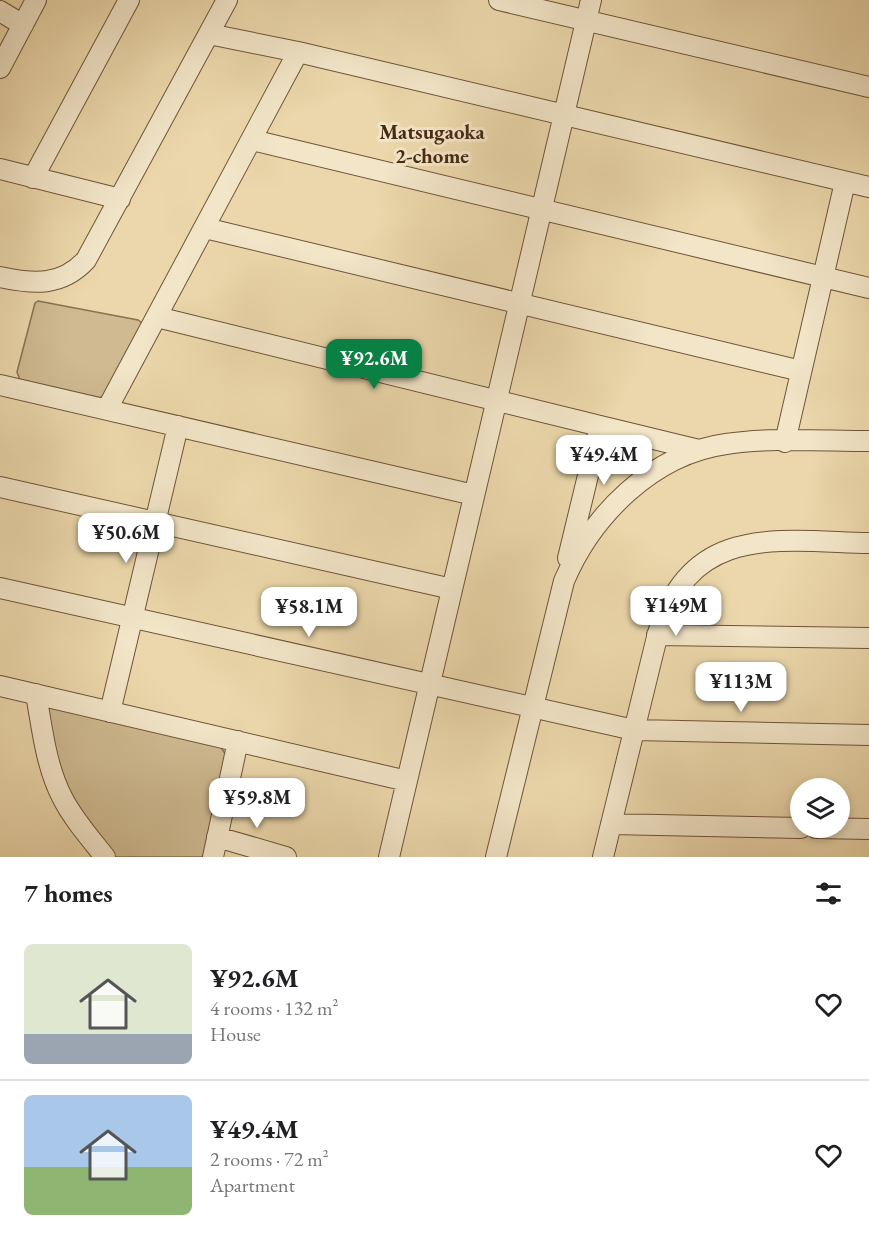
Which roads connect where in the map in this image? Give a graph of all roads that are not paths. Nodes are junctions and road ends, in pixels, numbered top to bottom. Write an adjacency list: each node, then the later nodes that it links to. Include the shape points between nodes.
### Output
1 (36, 0): 8 (street)
2 (129, 0): 16 (street)
3 (227, 0): 9 (street)
4 (499, 0): 7 (street)
5 (591, 0): 7 (street)
6 (0, 11): 8 (street)
7 (586, 20): 12 (street); 13 (street)
8 (23, 25): 11 (street)
9 (209, 34): 10 (street); 19 (street)
10 (298, 52): 13 (street); 14 (street)
11 (0, 68)
12 (869, 87)
13 (564, 115): 17 (street); 20 (street)
14 (252, 140): 20 (street); 21 (street)
15 (0, 170): 16 (street)
16 (33, 178): 19 (street)
17 (845, 182): 18 (street); 23 (street)
18 (869, 187)
19 (120, 199): 22 (street, via 92,251 72,273 45,283)
20 (542, 210): 23 (street); 25 (street)
21 (205, 228): 25 (street); 26 (street)
22 (0, 276)
23 (823, 278): 24 (street); 27 (street)
24 (869, 288)
25 (519, 304): 27 (street); 29 (street)
26 (157, 318): 29 (street); 30 (street)
27 (801, 371): 34 (street)
28 (0, 385): 30 (street)
29 (496, 400): 32 (street); 37 (street)
30 (107, 409): 31 (street)
31 (178, 426): 37 (street); 38 (street)
32 (600, 426): 35 (street); 42 (street)
33 (869, 441): 34 (street)
34 (785, 442): 35 (street, via 736,442)
35 (699, 450): 42 (street, via 661,467 624,496 583,545 568,571)
36 (0, 487): 38 (street)
37 (474, 495): 41 (street)
38 (155, 522): 41 (street); 43 (street)
39 (869, 543): 44 (street, via 768,541 723,551 702,563 682,584 667,607)
40 (0, 588): 43 (street)
41 (452, 589): 46 (street)
42 (558, 601): 49 (street)
43 (132, 617): 46 (street); 50 (street)
44 (657, 635): 45 (street); 51 (street)
45 (869, 638)
46 (429, 684): 49 (street); 54 (street)
47 (0, 686): 48 (street)
48 (36, 694): 50 (street); 60 (street, via 59,791 72,815)
49 (532, 707): 51 (street); 64 (street)
50 (110, 711): 53 (street)
51 (634, 730): 52 (street); 55 (street)
52 (869, 735)
53 (238, 741): 54 (street); 59 (street)
54 (407, 781): 63 (street)
55 (611, 824): 56 (street); 65 (street)
56 (790, 828)
57 (850, 829): 58 (street)
58 (869, 829)
59 (218, 837): 61 (street); 62 (street)
60 (105, 857)
61 (213, 857)
62 (286, 857)
63 (388, 857)
64 (496, 857)
65 (603, 857)

